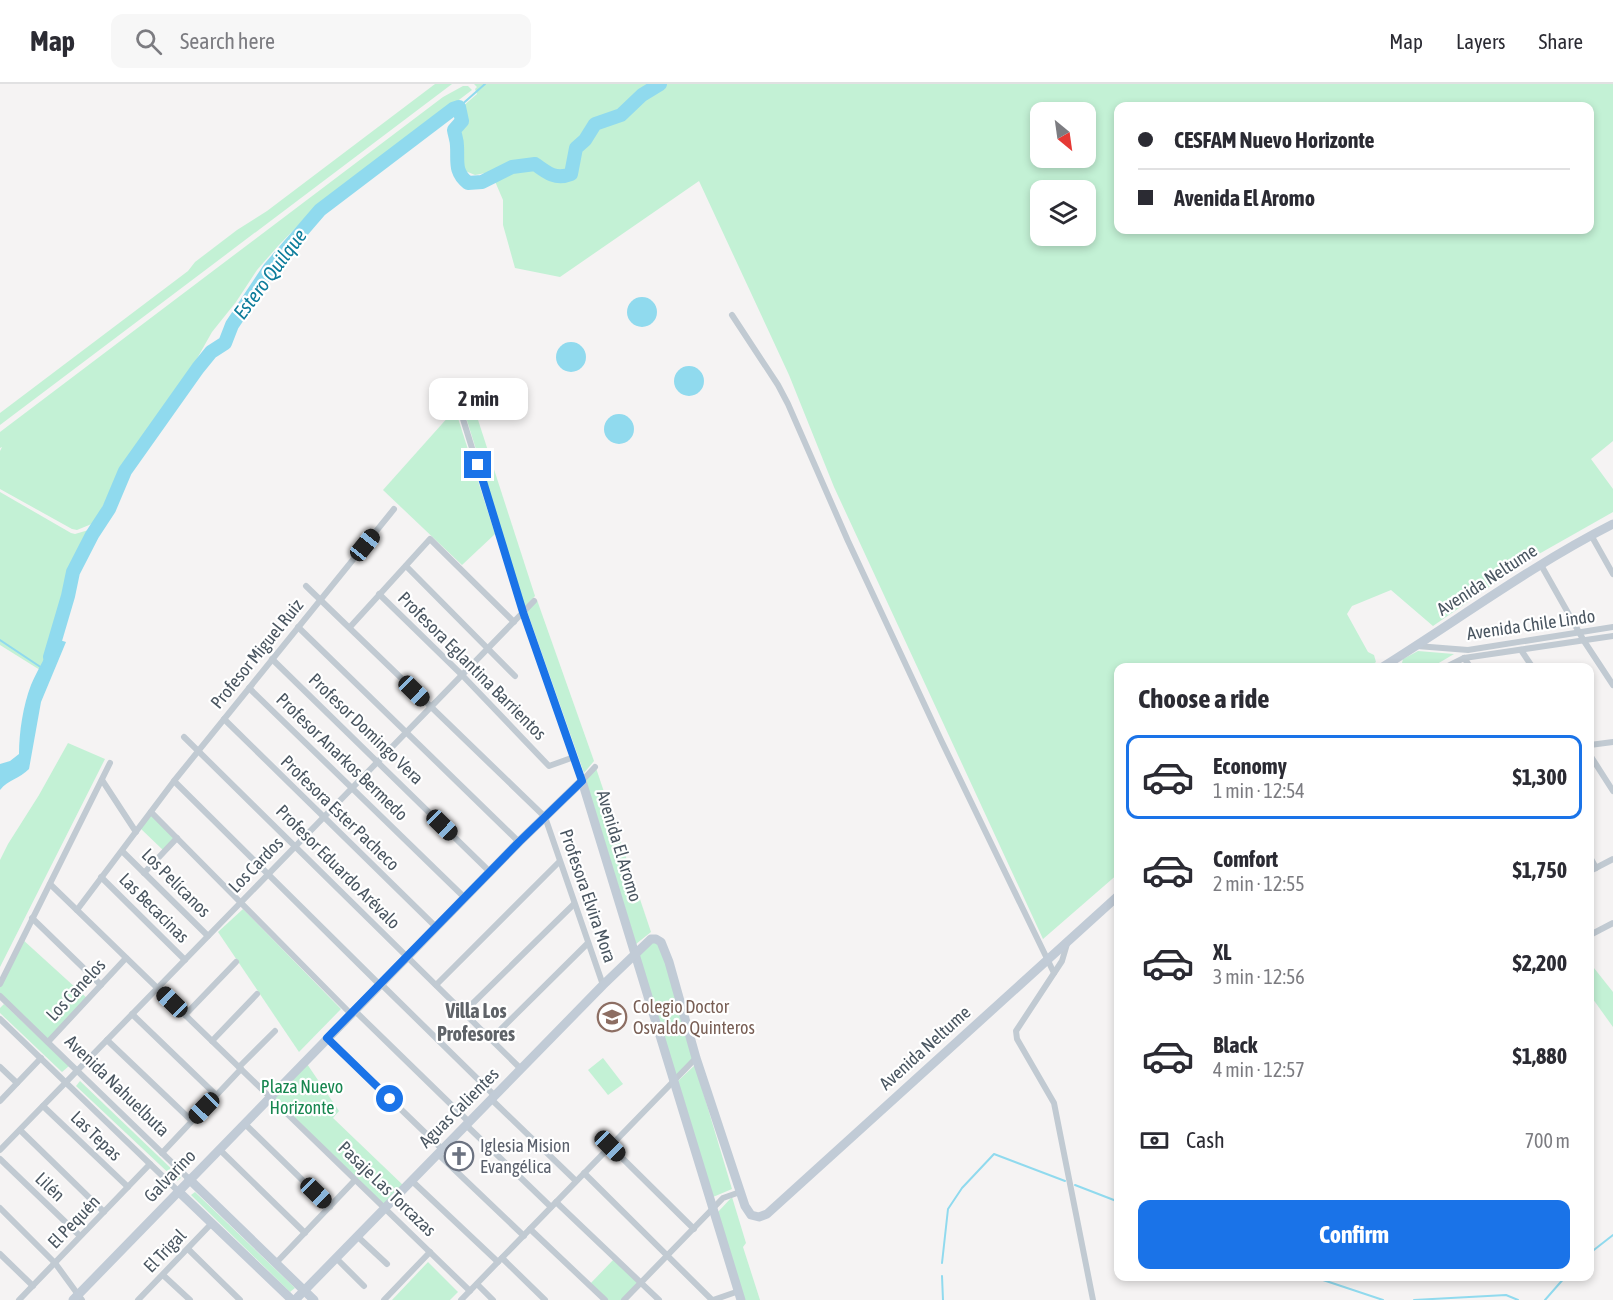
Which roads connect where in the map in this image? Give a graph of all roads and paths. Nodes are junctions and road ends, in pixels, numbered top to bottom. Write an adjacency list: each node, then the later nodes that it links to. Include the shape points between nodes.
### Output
1 (732, 315): 83 (street, via 788,404 848,541)
2 (458, 403): 13 (street, Avenida El Aromo)
3 (394, 509): 11 (street, Profesor Miguel Ruiz)
4 (1613, 524): 5 (street, Avenida Neltume)
5 (1591, 535): 6 (street, Avenida Neltume); 8 (street)
6 (1541, 565): 18 (street); 21 (street, Avenida Neltume)
7 (406, 566): 10 (street); 14 (street, via 430,539); 22 (street)
8 (1613, 574)
9 (306, 586): 11 (street)
10 (379, 594): 16 (street); 30 (street, Profesora Eglantina Barrientos)
11 (321, 599): 15 (street, Profesor Miguel Ruiz); 16 (street)
12 (534, 601): 13 (street, Los Cardos)
13 (523, 612): 14 (street, Los Cardos); 41 (street, Avenida El Aromo)
14 (514, 622): 22 (street, Los Cardos)
15 (298, 627): 25 (street, Profesor Miguel Ruiz); 36 (street)
16 (350, 627): 34 (street)
17 (1613, 627): 18 (street, Avenida Chile Lindo)
18 (1580, 633): 20 (street); 21 (street, Avenida Chile Lindo, via 1468,650)
19 (1613, 636): 20 (street, Avenida Chile Lindo)
20 (1584, 641): 23 (street, Avenida Chile Lindo); 32 (street)
21 (1417, 646): 26 (street, Avenida Neltume)
22 (488, 648): 30 (street, Los Cardos); 31 (street)
23 (1521, 650): 24 (street, Avenida Chile Lindo); 29 (street)
24 (1464, 658): 27 (street, Avenida Chile Lindo); 28 (street)
25 (272, 659): 33 (street, Profesor Miguel Ruiz); 43 (street, Profesor Domingo Vera)
26 (1389, 663)
27 (1454, 663)
28 (1468, 663)
29 (1530, 663)
30 (462, 675): 34 (street, Los Cardos); 41 (street, Profesora Eglantina Barrientos, via 549,766)
31 (515, 676)
32 (1613, 685)
33 (249, 687): 35 (street, Profesor Miguel Ruiz); 49 (street, Profesor Anarkos Bermedo)
34 (431, 707): 36 (street, Los Cardos); 53 (street)
35 (224, 719): 40 (street, Profesor Miguel Ruiz); 52 (street, Profesora Ester Pacheco)
36 (406, 732): 43 (street, Los Cardos); 56 (street)
37 (184, 737): 40 (street, Profesor Eduardo Arévalo)
38 (1613, 742): 39 (street)
39 (1594, 744)
40 (199, 750): 47 (street, Profesor Miguel Ruiz); 57 (street, Profesor Eduardo Arévalo)
41 (574, 757): 48 (street, Avenida El Aromo)
42 (1594, 761): 50 (street)
43 (378, 762): 49 (street, Los Cardos); 62 (street, Profesor Domingo Vera)
44 (110, 763): 46 (street)
45 (595, 767): 48 (street, Galvarino)
46 (102, 780): 54 (street); 66 (street)
47 (174, 781): 51 (street, Profesor Miguel Ruiz); 64 (street)
48 (582, 781): 53 (street, Galvarino); 79 (street, Avenida El Aromo)
49 (352, 788): 52 (street, Los Cardos); 67 (street, Profesor Anarkos Bermedo)
50 (1613, 791)
51 (151, 812): 54 (street, Profesor Miguel Ruiz); 55 (street)
52 (324, 817): 57 (street, Los Cardos); 74 (street, Profesora Ester Pacheco)
53 (545, 817): 56 (street, Galvarino); 60 (street, Profesora Elvira Mora)
54 (136, 832): 58 (street, Profesor Miguel Ruiz)
55 (177, 838): 63 (street); 69 (street)
56 (519, 842): 62 (street, Galvarino)
57 (296, 846): 64 (street, Los Cardos); 80 (street, Profesor Eduardo Arévalo)
58 (122, 850): 63 (street, Los Pelícanos); 65 (street, Profesor Miguel Ruiz)
59 (1613, 859): 61 (street)
60 (559, 862): 70 (street, Profesora Elvira Mora); 89 (street)
61 (1594, 868)
62 (490, 872): 67 (street, Galvarino)
63 (144, 873): 76 (street, Los Pelícanos)
64 (268, 874): 69 (street, Los Cardos); 87 (street)
65 (102, 877): 71 (street, Profesor Miguel Ruiz); 82 (street, Las Becacinas)
66 (50, 884): 71 (street, Pasaje Las Torcazas); 72 (street)
67 (465, 898): 74 (street, Galvarino)
68 (1114, 900): 78 (street, Avenida Neltume)
69 (241, 902): 76 (street, Los Cardos); 94 (street)
70 (574, 904): 77 (street, Profesora Elvira Mora); 95 (street)
71 (77, 910): 81 (street, Pasaje Las Torcazas)
72 (32, 918): 86 (street); 88 (street)
73 (1613, 923): 75 (street)
74 (436, 927): 80 (street, Galvarino)
75 (1594, 933)
76 (208, 936): 82 (street, Los Cardos)
77 (588, 943): 90 (street, Profesora Elvira Mora); 101 (street)
78 (1067, 944): 83 (street, Avenida Neltume); 85 (street)
79 (635, 954): 90 (street, Aguas Calientes); 106 (street, Aguas Calientes, via 648,941 656,939 662,945); 111 (street, Avenida El Aromo)
80 (408, 957): 87 (street, Galvarino); 89 (street, Profesor Eduardo Arévalo)
81 (126, 958): 88 (street, Los Canelos); 91 (street, Pasaje Las Torcazas)
82 (185, 960): 91 (street, Los Cardos)
83 (1048, 961): 85 (street); 137 (street, Avenida Neltume, via 767,1214 751,1215)
84 (236, 962): 97 (street)
85 (1054, 973): 184 (street, via 1017,1032 1017,1039 1054,1102)
86 (0, 984)
87 (380, 984): 94 (street, Galvarino); 116 (street)
88 (102, 985): 104 (street, Los Canelos)
89 (436, 985): 95 (street, Profesor Eduardo Arévalo)
90 (603, 985): 109 (street, Aguas Calientes)
91 (158, 988): 96 (street, Los Cardos); 97 (street, Pasaje Las Torcazas)
92 (257, 994): 103 (street)
93 (0, 996): 104 (street, Avenida Nahuelbuta)
94 (353, 1012): 100 (street, Galvarino); 121 (street)
95 (464, 1012): 101 (street, Profesor Eduardo Arévalo)
96 (132, 1014): 102 (street, Los Cardos); 114 (street)
97 (185, 1015): 103 (street, Pasaje Las Torcazas)
98 (0, 1019): 105 (street, Avenida Nahuelbuta)
99 (274, 1031): 108 (street)
100 (327, 1038): 115 (street, Galvarino); 126 (street)
101 (491, 1039): 109 (street, Profesor Eduardo Arévalo)
102 (107, 1040): 110 (street, Los Cardos); 119 (street)
103 (212, 1041): 108 (street, Pasaje Las Torcazas)
104 (48, 1042): 110 (street, Avenida Nahuelbuta)
105 (41, 1058): 112 (street); 113 (street, Avenida Nahuelbuta)
106 (696, 1058): 111 (street); 137 (street)
107 (0, 1067): 112 (street)
108 (240, 1068): 114 (street); 115 (street, Pasaje Las Torcazas)
109 (521, 1069): 116 (street, Aguas Calientes)
110 (77, 1071): 113 (street, Los Cardos); 127 (street, Avenida Nahuelbuta)
111 (674, 1080): 123 (street); 143 (street, Avenida El Aromo)
112 (17, 1083): 117 (street)
113 (66, 1083): 118 (street, Los Cardos); 129 (street, Avenida Nahuelbuta)
114 (216, 1095): 119 (street)
115 (270, 1097): 120 (street, Galvarino); 132 (street, Pasaje Las Torcazas)
116 (493, 1098): 121 (street, Aguas Calientes); 134 (street)
117 (0, 1101)
118 (43, 1106): 122 (street, Los Cardos); 135 (street, Las Tepas)
119 (192, 1121): 127 (street)
120 (244, 1123): 124 (street, Galvarino); 139 (street)
121 (467, 1124): 126 (street, Aguas Calientes); 140 (street)
122 (20, 1130): 125 (street, Los Cardos); 144 (street)
123 (610, 1146): 130 (street); 147 (street)
124 (219, 1149): 131 (street, Galvarino); 148 (street)
125 (0, 1150)
126 (440, 1152): 133 (street, Aguas Calientes); 151 (street)
127 (162, 1153): 131 (street, Avenida Nahuelbuta)
128 (0, 1159): 149 (street, Lilén)
129 (150, 1164): 135 (street, El Pequén); 136 (street, Avenida Nahuelbuta)
130 (584, 1173): 134 (street); 155 (street)
131 (189, 1179): 136 (street, Galvarino); 159 (street, Avenida Nahuelbuta)
132 (356, 1180): 139 (street); 142 (street, Pasaje Las Torcazas)
133 (411, 1180): 142 (street, Aguas Calientes); 157 (street)
134 (576, 1181): 138 (street)
135 (128, 1188): 144 (street, El Pequén)
136 (178, 1191): 145 (street, Avenida Nahuelbuta); 169 (street, Galvarino)
137 (740, 1192): 143 (street, via 723,1198)
138 (556, 1202): 140 (street); 162 (street)
139 (330, 1206): 148 (street)
140 (551, 1207): 146 (street)
141 (0, 1208): 158 (street)
142 (384, 1208): 150 (street, Aguas Calientes); 153 (street, Pasaje Las Torcazas)
143 (713, 1209): 147 (street); 168 (street, Avenida El Aromo)
144 (104, 1212): 149 (street, El Pequén)
145 (212, 1223): 152 (street, El Trigal); 174 (street, Avenida Nahuelbuta)
146 (530, 1229): 151 (street); 180 (street)
147 (694, 1229): 155 (street)
148 (306, 1233): 159 (street)
149 (80, 1236): 158 (street, El Pequén)
150 (357, 1236): 156 (street, Aguas Calientes); 160 (street)
151 (524, 1236): 157 (street)
152 (188, 1249): 161 (street, El Trigal); 173 (street)
153 (430, 1252): 167 (street, Pasaje Las Torcazas); 176 (street)
154 (0, 1254): 164 (street)
155 (667, 1255): 162 (street); 183 (street)
156 (336, 1258): 165 (street); 166 (street, Aguas Calientes)
157 (500, 1260): 163 (street); 179 (street)
158 (55, 1263): 164 (street, El Pequén); 169 (street)
159 (276, 1263): 166 (street, Avenida Nahuelbuta)
160 (387, 1264)
161 (163, 1275): 171 (street, El Trigal); 172 (street)
162 (641, 1282): 181 (street); 182 (street)
163 (477, 1284): 167 (street); 178 (street)
164 (33, 1286): 170 (street, El Pequén)
165 (364, 1286)
166 (304, 1291): 174 (street, Aguas Calientes); 175 (street, Avenida Nahuelbuta)
167 (470, 1291): 177 (street)
168 (740, 1295): 183 (street)
169 (78, 1298)
170 (19, 1300)
171 (139, 1300)
172 (190, 1300)
173 (240, 1300)
174 (293, 1300)
175 (314, 1300)
176 (384, 1300)
177 (461, 1300)
178 (493, 1300)
179 (545, 1300)
180 (605, 1300)
181 (624, 1300)
182 (659, 1300)
183 (712, 1300)
184 (1093, 1300)

